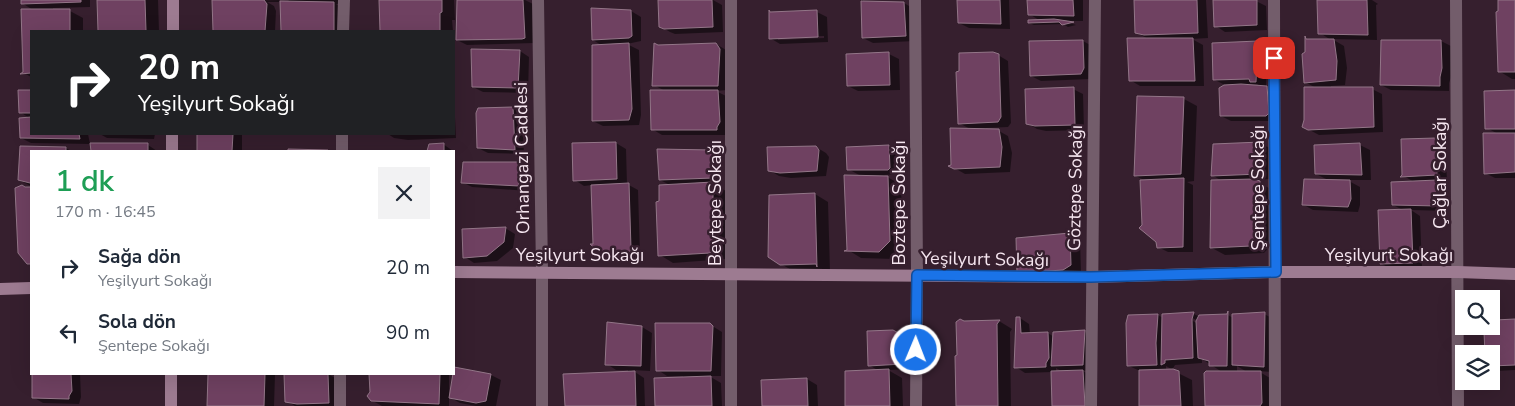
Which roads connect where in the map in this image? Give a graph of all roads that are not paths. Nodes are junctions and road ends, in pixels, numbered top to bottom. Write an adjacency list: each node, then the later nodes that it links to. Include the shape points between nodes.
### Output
1 (173, 0): 9 (main road)
2 (344, 0): 10 (street)
3 (538, 0): 16 (street, Orhangazi Caddesi)
4 (731, 0): 19 (street, Beytepe Sokağı)
5 (915, 0): 21 (street, Boztepe Sokağı)
6 (1094, 0): 22 (street, Göztepe Sokağı)
7 (1274, 0): 17 (street, Şentepe Sokağı)
8 (1456, 0): 18 (street, Çağlar Sokağı)
9 (173, 30)
10 (343, 30)
11 (172, 135): 13 (main road)
12 (342, 135): 14 (street)
13 (172, 150)
14 (342, 150)
15 (455, 272): 16 (main road, Yeşilyurt Sokağı)
16 (542, 272): 19 (main road, Yeşilyurt Sokağı); 29 (street, Orhangazi Caddesi)
17 (1276, 272): 18 (main road, Yeşilyurt Sokağı); 22 (main road, Yeşilyurt Sokağı); 33 (street, Şentepe Sokağı)
18 (1458, 272): 20 (main road, Yeşilyurt Sokağı); 34 (street, Çağlar Sokağı)
19 (732, 274): 21 (main road, Yeşilyurt Sokağı); 30 (street, Beytepe Sokağı)
20 (1515, 274)
21 (917, 275): 22 (main road, Yeşilyurt Sokağı); 31 (street, Boztepe Sokağı)
22 (1091, 277): 32 (street, Göztepe Sokağı)
23 (30, 288): 24 (main road)
24 (0, 289)
25 (171, 375): 27 (main road)
26 (340, 375): 28 (street)
27 (171, 406)
28 (340, 406)
29 (542, 406)
30 (731, 406)
31 (916, 406)
32 (1091, 406)
33 (1275, 406)
34 (1458, 406)

